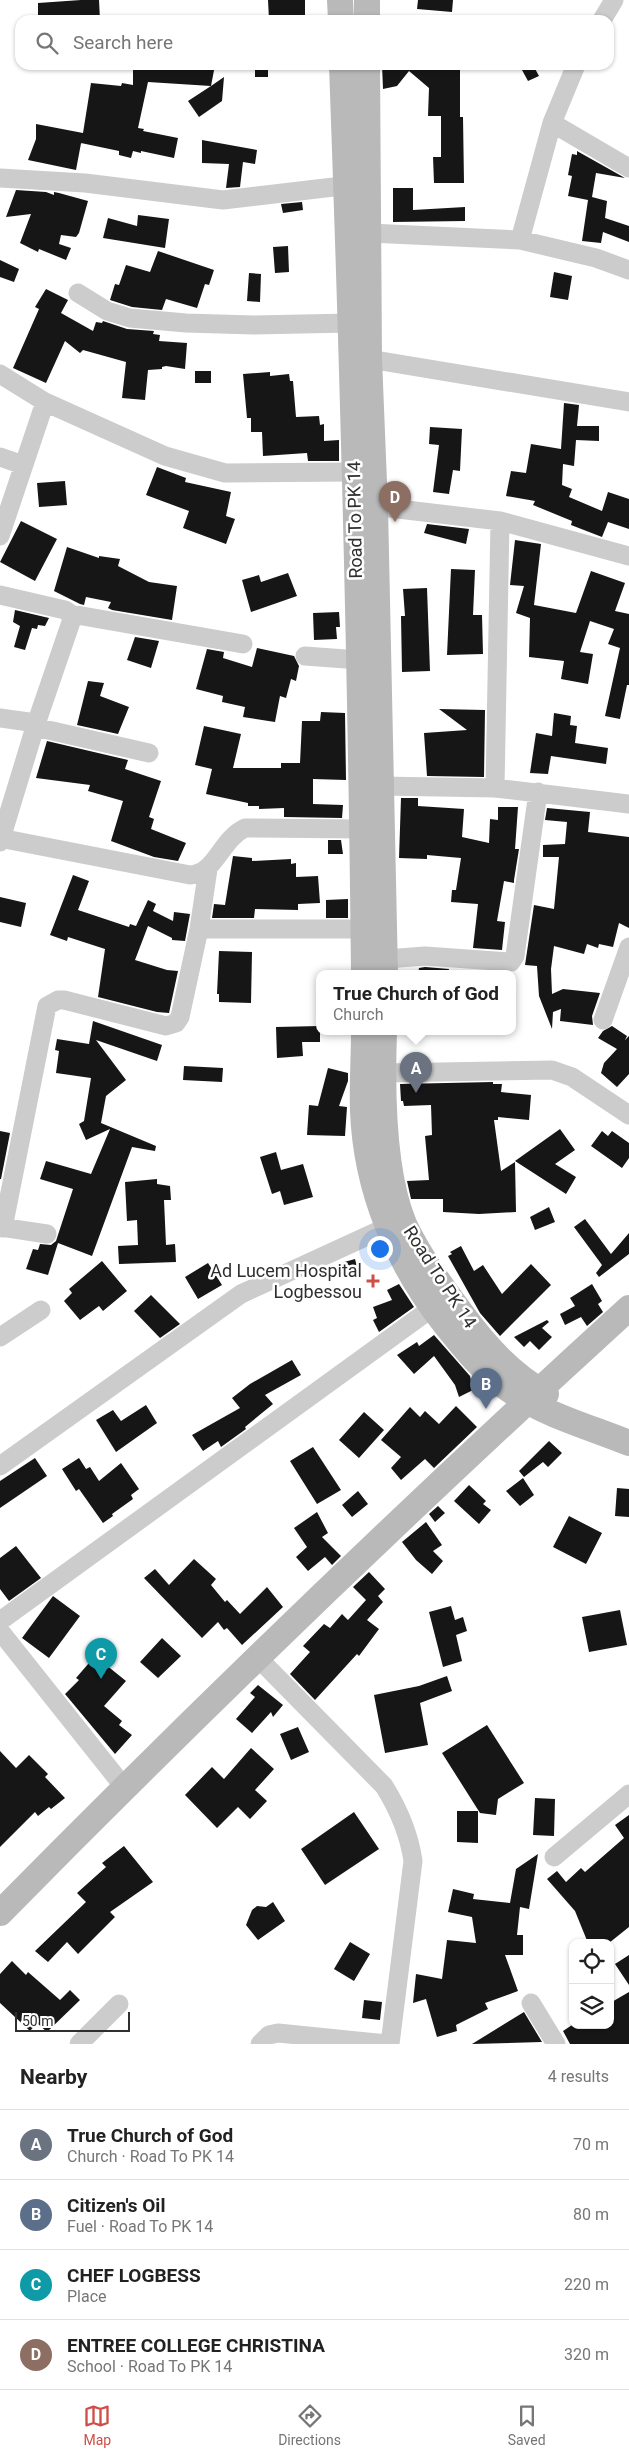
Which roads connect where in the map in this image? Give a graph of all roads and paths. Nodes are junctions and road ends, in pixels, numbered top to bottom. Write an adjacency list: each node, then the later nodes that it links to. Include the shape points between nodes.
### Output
1 (340, 0): 4 (main road)
2 (366, 0): 5 (main road)
3 (614, 0): 6 (street)
4 (341, 15)
5 (367, 15)
6 (605, 15)
7 (343, 70): 13 (main road, Road To PK 14)
8 (367, 70): 13 (main road, Road To PK 14)
9 (574, 70): 10 (street)
10 (552, 123): 11 (street); 15 (street)
11 (629, 168)
12 (0, 178): 13 (street, via 76,182 223,200)
13 (358, 184): 14 (main road, Road To PK 14); 18 (main road, Road To PK 14)
14 (370, 232): 15 (street); 19 (main road, Road To PK 14)
15 (520, 240): 16 (street, via 596,258)
16 (629, 270)
17 (78, 293): 18 (street, via 107,312 151,320 253,325)
18 (351, 323): 25 (main road, Road To PK 14)
19 (370, 359): 22 (street); 26 (main road, Road To PK 14)
20 (0, 374): 21 (street)
21 (45, 402): 24 (street); 25 (street, via 165,456 226,473)
22 (629, 402)
23 (0, 457): 24 (street)
24 (23, 465): 28 (street)
25 (354, 472): 26 (main road, Road To PK 14)
26 (366, 505): 27 (street); 34 (main road, Road To PK 14); 38 (main road, Road To PK 14)
27 (500, 521): 29 (street); 39 (street)
28 (0, 536)
29 (629, 556)
30 (0, 595): 31 (street)
31 (71, 614): 32 (street); 36 (street)
32 (243, 644)
33 (305, 656): 34 (street)
34 (359, 660): 42 (main road, Road To PK 14)
35 (0, 718): 36 (street)
36 (35, 725): 37 (street); 43 (street)
37 (149, 753)
38 (380, 786): 39 (street); 48 (main road, Road To PK 14)
39 (495, 788): 40 (street)
40 (538, 792): 41 (street); 48 (street, via 516,956 511,962 425,956)
41 (629, 804)
42 (361, 829): 44 (street, via 245,828 234,834); 46 (main road, Road To PK 14)
43 (0, 839): 44 (street, via 190,875)
44 (208, 869): 45 (street)
45 (199, 929): 46 (street); 56 (street, via 176,1023 166,1026 64,1000 47,1006)
46 (364, 929): 49 (main road, Road To PK 14)
47 (629, 948): 50 (street)
48 (386, 967)
49 (364, 970)
50 (603, 1020)
51 (364, 1035): 55 (main road, Road To PK 14, via 363,1112 367,1154)
52 (384, 1035): 53 (main road, Road To PK 14)
53 (383, 1073): 54 (street, via 552,1070 572,1076); 62 (main road, Road To PK 14, via 388,1156 404,1223 421,1256)
54 (629, 1115)
55 (387, 1227): 58 (main road, Road To PK 14, via 406,1267); 66 (street, via 241,1294)
56 (2, 1228): 57 (street)
57 (47, 1234)
58 (432, 1308): 62 (main road, Road To PK 14, via 470,1356); 67 (street)
59 (629, 1308): 63 (main road)
60 (41, 1310): 61 (street)
61 (0, 1337)
62 (500, 1371): 63 (main road)
63 (533, 1395): 64 (main road); 65 (main road); 69 (main road)
64 (629, 1425)
65 (629, 1443)
66 (0, 1466)
67 (0, 1621)
68 (0, 1631): 70 (street)
69 (258, 1658): 70 (main road); 78 (street, via 384,1786 398,1808 410,1841 413,1861)
70 (124, 1787): 73 (main road)
71 (629, 1794): 72 (street)
72 (554, 1857)
73 (0, 1914)
74 (531, 2003): 79 (street)
75 (119, 2004): 76 (street)
76 (79, 2044)
77 (260, 2044): 78 (street, via 269,2035 278,2033)
78 (388, 2044)
79 (556, 2044)

